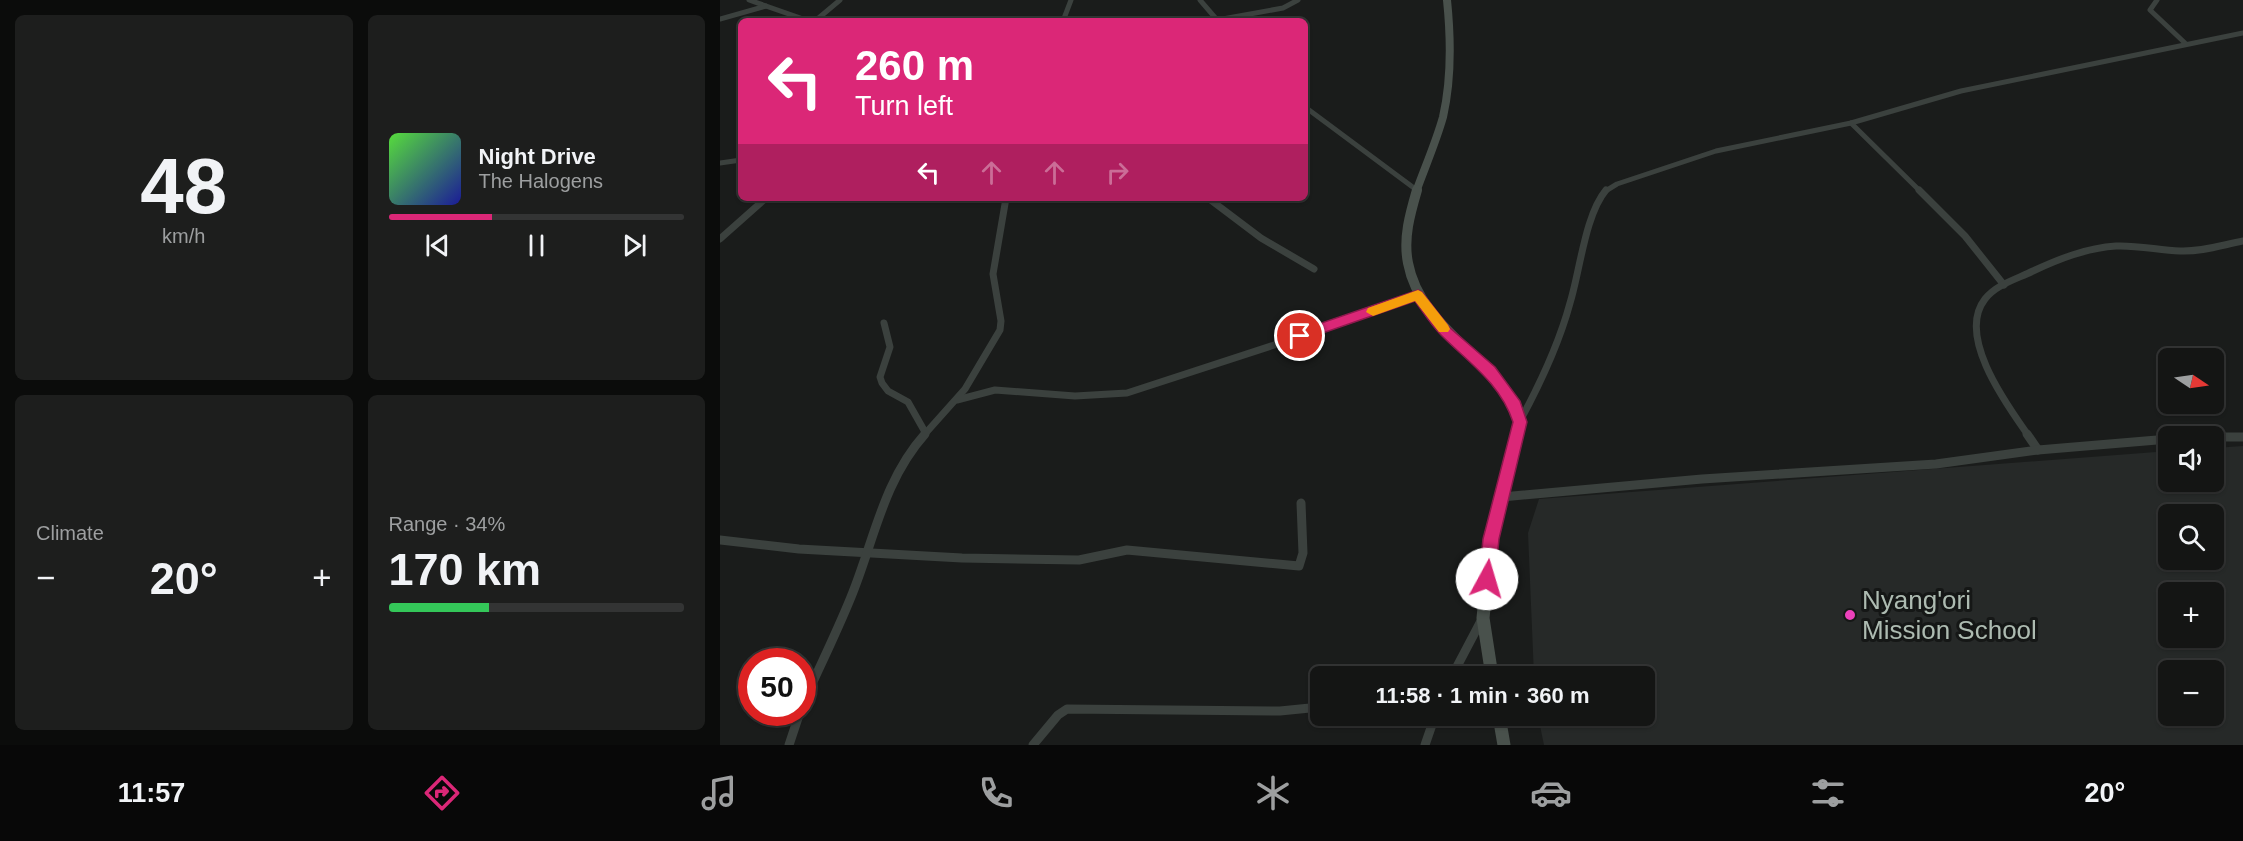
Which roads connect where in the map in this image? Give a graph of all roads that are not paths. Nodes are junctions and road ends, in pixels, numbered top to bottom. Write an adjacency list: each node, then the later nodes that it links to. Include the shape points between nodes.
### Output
1 (749, 0): 8 (street)
2 (840, 0): 10 (street)
3 (1071, 0): 11 (street)
4 (1200, 0): 12 (street)
5 (1298, 0): 13 (street, via 1283,8)
6 (1447, 0): 21 (main road, via 1448,91)
7 (2157, 0): 16 (street, via 2150,10)
8 (767, 6): 9 (street); 14 (street)
9 (801, 18)
10 (819, 18)
11 (1064, 18)
12 (1216, 18)
13 (1229, 18)
14 (720, 19)
15 (2243, 33): 16 (street)
16 (2186, 44): 18 (street, via 1961,91)
17 (1308, 109): 21 (street)
18 (1851, 123): 28 (street, via 1965,236); 32 (street, via 1716,151 1630,178 1605,191 1595,206 1561,332)
19 (738, 160): 20 (street)
20 (720, 163)
21 (1418, 191): 29 (main road, via 1405,238 1408,265)
22 (763, 201): 25 (street)
23 (1005, 201): 31 (street, via 993,274 1000,330)
24 (1212, 201): 27 (street, via 1261,238)
25 (720, 239)
26 (2243, 241): 28 (street, via 2189,251 2130,246 2074,252)
27 (1314, 269)
28 (2004, 285): 37 (street, via 1983,300 1977,317 1978,340 2005,403)
29 (1418, 295): 31 (street, via 1127,393 1075,396 995,390); 32 (main road, via 1444,330 1490,371 1515,405)
30 (884, 323): 33 (street, via 890,347 881,381 890,393 907,401)
31 (957, 400): 33 (street)
32 (1520, 422): 38 (main road)
33 (925, 432): 41 (street, via 892,485)
34 (2224, 437): 35 (street)
35 (2243, 437)
36 (2158, 440): 37 (street)
37 (2038, 450): 38 (street, via 1936,464)
38 (1502, 497): 42 (main road, via 1491,539)
39 (1301, 503): 41 (street, via 1303,553 1299,566 1127,550 1079,560)
40 (720, 540): 41 (street)
41 (866, 553): 45 (street)
42 (1483, 618): 43 (street); 44 (main road)
43 (1457, 666)
44 (1490, 666)
45 (816, 675)
46 (1310, 708): 51 (street, via 1067,709)
47 (795, 726): 50 (street)
48 (1432, 726): 52 (street)
49 (1501, 726): 53 (main road)
50 (789, 745)
51 (1033, 745)
52 (1425, 745)
53 (1504, 745)

